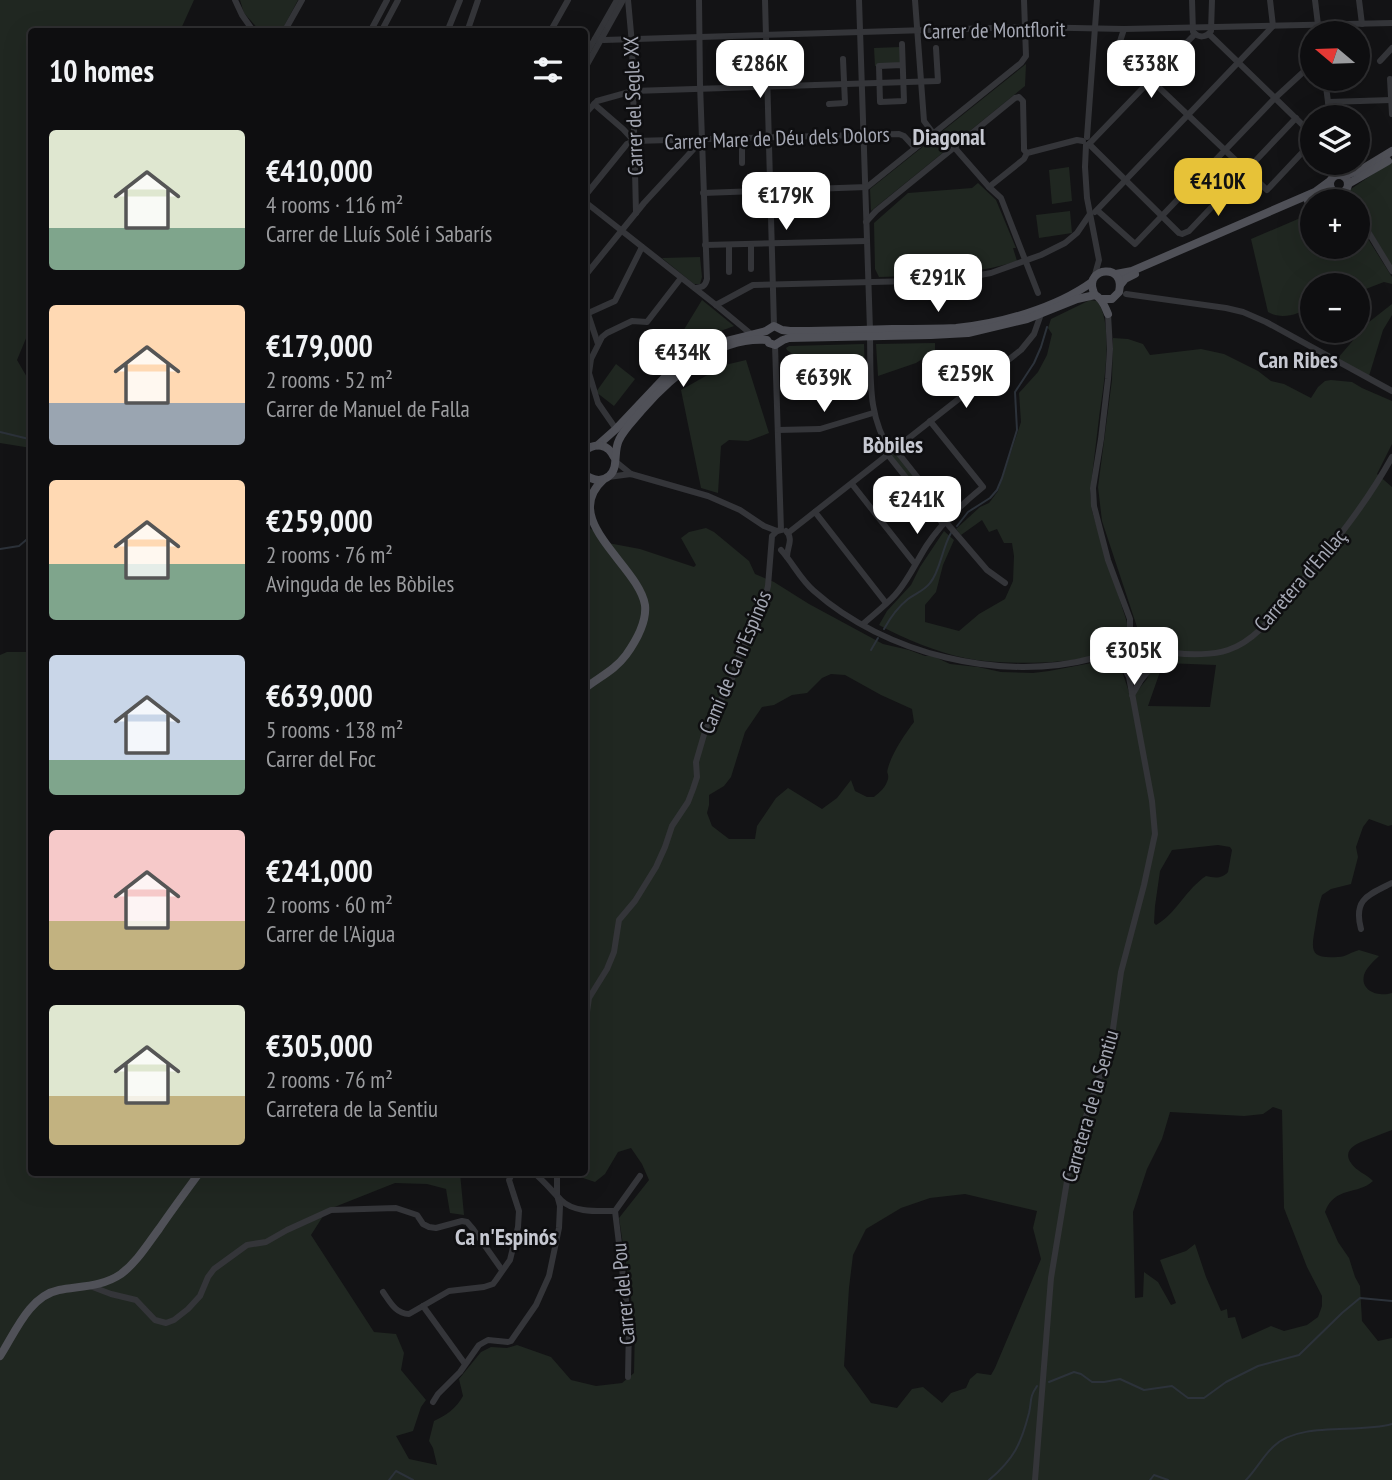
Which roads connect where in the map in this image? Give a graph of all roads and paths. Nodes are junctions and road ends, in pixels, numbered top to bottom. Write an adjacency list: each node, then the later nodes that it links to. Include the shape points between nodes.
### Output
1 (234, 0): 27 (street)
2 (302, 0): 28 (street)
3 (387, 0): 29 (street)
4 (398, 0): 30 (street)
5 (460, 0): 31 (street)
6 (478, 0): 32 (street)
7 (568, 0): 33 (street)
8 (617, 0): 43 (street)
9 (626, 0): 43 (street); 44 (street, Carrer del Segle XX)
10 (699, 0): 42 (street)
11 (765, 0): 41 (street)
12 (859, 0): 40 (street)
13 (915, 0): 38 (street)
14 (1024, 0): 26 (street)
15 (1097, 0): 35 (street)
16 (1192, 0): 39 (street)
17 (1212, 0): 37 (street)
18 (1270, 0): 25 (street)
19 (1315, 0): 21 (street)
20 (1359, 0): 22 (street)
21 (1318, 21)
22 (1362, 21)
23 (1392, 23): 24 (street, Carrer de Montflorit)
24 (1370, 24)
25 (1273, 26): 34 (street, Carrer de Montflorit); 37 (street, Carrer de Montflorit); 52 (street)
26 (1025, 27): 35 (street, Carrer de Montflorit); 38 (street, Carrer de Montflorit); 77 (street, via 1026,56 1021,63)
27 (250, 28)
28 (286, 28)
29 (372, 28)
30 (383, 28)
31 (449, 28)
32 (468, 28)
33 (552, 28)
34 (1300, 28)
35 (1095, 29): 36 (street, Carrer de Montflorit); 83 (street)
36 (1124, 29): 39 (street, Carrer de Montflorit); 56 (street, via 1117,51)
37 (1211, 30): 39 (street, Carrer de Montflorit); 52 (street)
38 (918, 31): 40 (street, Carrer de Montflorit); 58 (street)
39 (1193, 31): 56 (street)
40 (860, 32): 41 (street, Carrer de Montflorit); 61 (street)
41 (767, 36): 42 (street, Carrer de Montflorit); 62 (street)
42 (699, 37): 44 (street, Carrer de Montflorit); 63 (street)
43 (598, 39): 44 (street, Carrer de Montflorit); 48 (street); 50 (street)
44 (632, 40): 64 (street, Carrer del Segle XX)
45 (901, 44): 53 (street)
46 (936, 48): 58 (street, via 938,81)
47 (1392, 48): 51 (street)
48 (588, 53)
49 (843, 59): 60 (street)
50 (588, 61)
51 (1380, 61)
52 (1239, 62): 66 (street); 74 (street)
53 (902, 65): 57 (street); 59 (street, via 879,66)
54 (1300, 75): 66 (street)
55 (1390, 79): 67 (street)
56 (1151, 80): 74 (street); 83 (street)
57 (903, 82): 58 (street); 59 (street); 59 (street, via 904,101 880,102)
58 (920, 82): 77 (street, via 924,121)
59 (880, 83): 61 (street)
60 (844, 84): 61 (street); 62 (street); 70 (street, via 845,103)
61 (862, 84): 78 (street)
62 (768, 87): 63 (street); 79 (street)
63 (700, 89): 64 (street); 81 (street)
64 (633, 90): 69 (street); 82 (street, Carrer del Segle XX)
65 (1327, 91): 68 (street)
66 (1275, 98): 75 (street); 86 (street)
67 (1391, 100): 68 (street); 73 (street)
68 (1328, 102): 71 (street)
69 (594, 104): 72 (street); 82 (street)
70 (829, 104)
71 (1328, 105)
72 (588, 111)
73 (1392, 114)
74 (1188, 115): 86 (street); 96 (street)
75 (1296, 118): 76 (street); 92 (street)
76 (1300, 122)
77 (933, 134): 85 (street)
78 (863, 135): 79 (street, Carrer Mare de Déu dels Dolors); 85 (street, Carrer Mare de Déu dels Dolors, via 904,135); 99 (street)
79 (769, 138): 80 (street, Carrer Mare de Déu dels Dolors); 103 (street)
80 (742, 139): 81 (street, Carrer Mare de Déu dels Dolors); 91 (street)
81 (702, 140): 82 (street, Carrer Mare de Déu dels Dolors); 104 (street); 109 (street)
82 (634, 141): 105 (street); 109 (street, Carrer del Segle XX)
83 (1087, 142): 88 (street); 96 (street); 110 (street)
84 (954, 147): 88 (street, via 1019,97); 98 (street); 112 (street)
85 (915, 148): 99 (street)
86 (1225, 151): 92 (street); 111 (street)
87 (1392, 151): 97 (main road)
88 (1027, 153): 98 (street)
89 (1300, 155): 92 (street, via 1267,190)
90 (1392, 158): 97 (main road)
91 (742, 163)
92 (1246, 171): 111 (street, via 1189,231 1179,233)
93 (1332, 175): 95 (street)
94 (1342, 175): 97 (street)
95 (1331, 180): 97 (main road, via 1336,176); 100 (main road); 127 (main road, via 1315,192 1132,271)
96 (1125, 181): 108 (street); 111 (street)
97 (1345, 181): 101 (main road); 102 (street)
98 (989, 187): 122 (street, via 1001,198)
99 (864, 188): 103 (street); 112 (street)
100 (1333, 189)
101 (1345, 189)
102 (1347, 189)
103 (771, 191): 104 (street); 116 (street)
104 (703, 193): 117 (street)
105 (588, 194)
106 (588, 202): 113 (street)
107 (1300, 204): 133 (main road, via 1125,279)
108 (1098, 211): 110 (street); 111 (street, via 1134,244)
109 (636, 213): 113 (street)
110 (1090, 214): 121 (street); 122 (street, via 1065,243)
111 (1162, 216)
112 (866, 222): 115 (street)
113 (621, 230): 120 (street); 125 (street)
114 (1370, 235): 124 (street)
115 (867, 241): 116 (street); 130 (street)
116 (773, 244): 119 (street); 131 (street)
117 (705, 245): 118 (street); 132 (street, via 706,285)
118 (729, 245): 119 (street); 126 (street)
119 (751, 245): 123 (street)
120 (642, 247): 128 (street); 137 (street, via 615,301)
121 (1099, 260): 127 (street); 129 (street)
122 (1025, 261): 130 (street, via 953,280); 134 (street)
123 (751, 269)
124 (1392, 271)
125 (588, 272)
126 (729, 272)
127 (1114, 273): 129 (main road, via 1101,272); 133 (main road)
128 (681, 278): 132 (street); 145 (street, via 647,322 628,322 607,333)
129 (1093, 280): 135 (main road); 143 (main road, via 1076,293 1016,316 957,328)
130 (868, 282): 131 (street); 143 (street)
131 (774, 284): 136 (street, via 753,285); 141 (street)
132 (695, 288): 136 (street)
133 (1119, 292): 135 (main road, via 1107,300); 139 (main road); 146 (street, via 1243,312)
134 (1038, 293)
135 (1098, 297): 138 (main road, via 1077,299); 139 (main road)
136 (716, 305): 142 (street)
137 (588, 314)
138 (1041, 314): 143 (main road, via 968,332); 148 (street, via 1021,350)
139 (1108, 314): 173 (street, via 1108,379 1094,506)
140 (588, 320): 145 (street)
141 (772, 332): 142 (main road); 143 (main road); 144 (main road, via 769,343); 144 (main road, via 784,334); 156 (main road, via 721,349 680,373 627,428)
142 (751, 334): 149 (main road, via 719,343 685,362)
143 (870, 334): 144 (main road); 147 (street)
144 (779, 342): 150 (street, Camí de Ca n'Espinós)
145 (598, 344): 149 (street, via 589,373 597,403)
146 (1392, 391)
147 (873, 413): 150 (street, via 820,429); 154 (street)
148 (930, 421): 154 (street); 163 (street, via 984,487)
149 (616, 429): 152 (main road)
150 (778, 430): 165 (street, Camí de Ca n'Espinós)
151 (588, 442): 152 (main road)
152 (595, 445): 153 (main road); 156 (main road, via 610,450)
153 (588, 449)
154 (891, 452): 160 (street); 163 (street)
155 (1392, 457): 178 (street, Carretera d'Enllaç, via 1342,533 1258,632 1229,650)
156 (615, 459): 157 (street); 159 (main road, via 614,470)
157 (631, 474): 159 (street); 165 (street, via 708,496 740,510)
158 (588, 477): 159 (main road)
159 (606, 478): 183 (main road, via 589,500 592,517 639,590 645,618 620,663)
160 (852, 484): 161 (street); 170 (street)
161 (815, 512): 164 (street); 172 (street)
162 (588, 515): 184 (main road, via 635,590 642,611 623,654)
163 (946, 521): 170 (street); 171 (street, via 987,570)
164 (788, 533): 165 (street); 166 (street)
165 (775, 534): 167 (street, via 773,547); 168 (street, Camí de Ca n'Espinós)
166 (789, 545): 167 (street); 169 (street)
167 (780, 550): 168 (street); 169 (street)
168 (770, 556): 188 (street, Camí de Ca n'Espinós, via 765,598 728,688 708,721 688,802 672,826 656,867 619,920 614,953)
169 (787, 557): 174 (street, via 813,591)
170 (915, 564): 172 (street)
171 (1005, 583)
172 (886, 603): 174 (street)
173 (1131, 621): 175 (street); 177 (street)
174 (863, 624): 179 (street, via 944,657 974,664 1025,668)
175 (1142, 638): 176 (street); 177 (street)
176 (1152, 643): 178 (street, Carretera d'Enllaç); 180 (street)
177 (1125, 644): 179 (street); 181 (street)
178 (1175, 653): 180 (street, Carretera d'Enllaç)
179 (1098, 657): 181 (street, via 1119,659)
180 (1155, 663): 182 (street)
181 (1123, 664): 182 (street, via 1133,673); 185 (street, Carretera de la Sentiu)
182 (1149, 670): 185 (street)
183 (588, 684)
184 (588, 684)
185 (1132, 695): 205 (street, Carretera de la Sentiu, via 1155,834 1121,972 1111,1043 1068,1175 1051,1278)
186 (1392, 883): 187 (street, via 1361,903 1357,914)
187 (1361, 929)
188 (588, 1005)
189 (640, 1175): 196 (street)
190 (195, 1176): 198 (main road, via 140,1256)
191 (195, 1176): 198 (main road, via 135,1258)
192 (511, 1176): 197 (street, via 518,1227 512,1254)
193 (537, 1176): 195 (street)
194 (557, 1176): 195 (street)
195 (557, 1195): 196 (street, via 575,1207); 202 (street, via 558,1235 549,1276 536,1305 511,1341 484,1342)
196 (615, 1211): 203 (street, Carrer del Pou, via 629,1325)
197 (502, 1270): 198 (street, via 467,1222 436,1228 396,1208 342,1209 266,1242 247,1245 214,1269 196,1300 166,1324 136,1300 118,1296); 200 (street, via 489,1286 449,1292)
198 (104, 1285): 201 (main road, via 47,1294 28,1312); 201 (main road, via 56,1289 36,1299)
199 (383, 1292): 200 (street, via 403,1313)
200 (424, 1306): 202 (street)
201 (0, 1354)
202 (466, 1364): 204 (street)
203 (628, 1377)
204 (433, 1402)
205 (1035, 1480)

